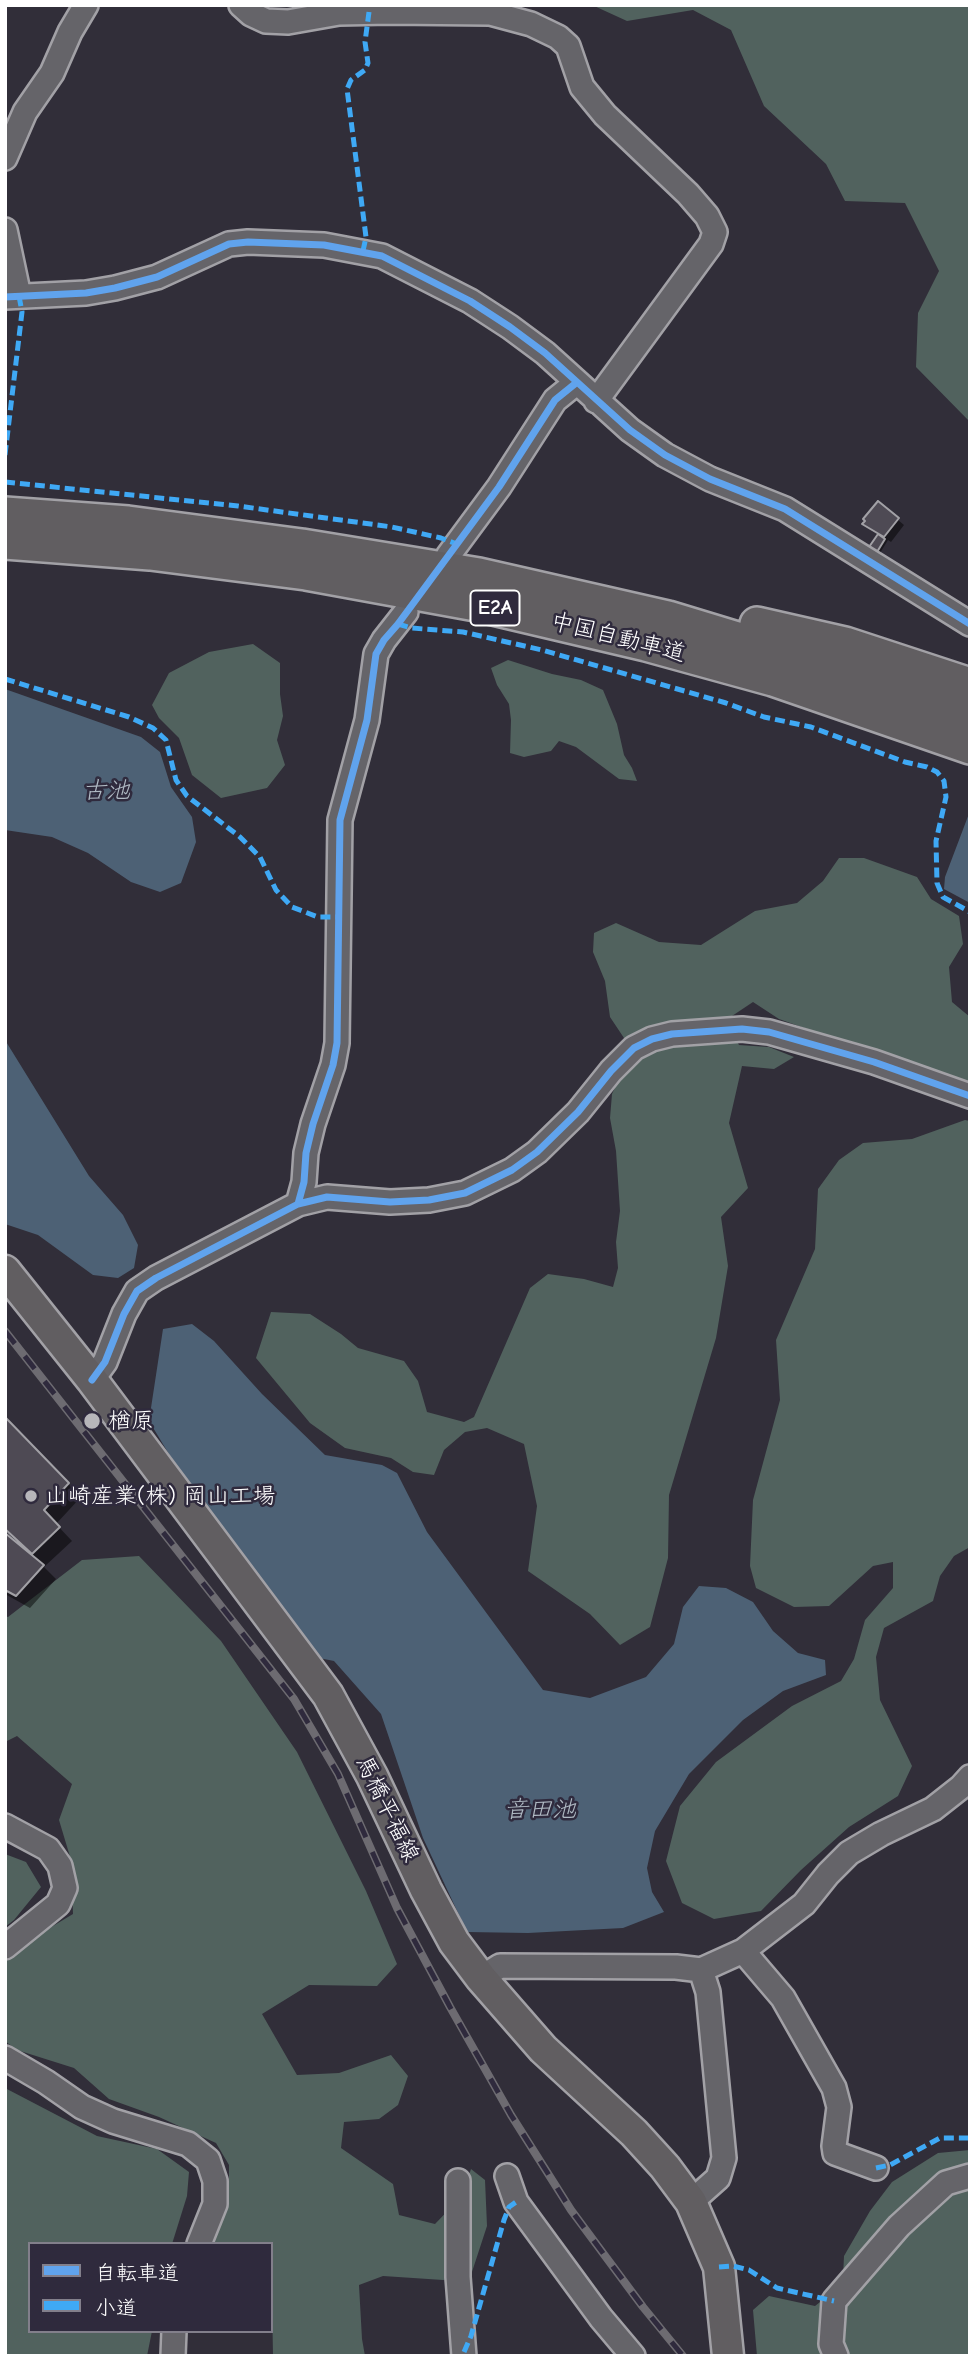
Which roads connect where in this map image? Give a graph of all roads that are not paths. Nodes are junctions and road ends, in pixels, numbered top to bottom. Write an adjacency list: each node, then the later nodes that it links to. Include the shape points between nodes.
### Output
1 (86, 5): 3 (street, via 52,73)
2 (242, 5): 8 (street, via 266,20 288,23 339,13 490,13 531,24 568,46 582,87 604,115 688,194 715,232)
3 (15, 110): 4 (street)
4 (5, 158)
5 (5, 230): 6 (street)
6 (12, 296): 7 (street, via 115,288 157,277 229,244 324,245 382,256 470,301 536,346)
7 (576, 383): 8 (street); 11 (street, via 555,400 499,488)
8 (596, 401): 14 (street, via 665,455 785,509)
9 (5, 514): 12 (highway, 中国自動車道 / E2A, via 128,523)
10 (5, 542): 15 (highway, 中国自動車道 / E2A, via 150,553 319,575 476,604)
11 (448, 556)
12 (479, 575): 16 (highway, via 628,594 845,643); 17 (highway, 中国自動車道 / E2A, via 668,618 826,666)
13 (406, 612): 21 (street, via 376,654 367,720 340,820 337,1043 306,1153)
14 (970, 624)
15 (773, 678): 18 (highway, 中国自動車道 / E2A); 19 (highway, via 828,707)
16 (970, 685)
17 (970, 717)
18 (970, 747)
19 (970, 765)
20 (970, 1096): 21 (street, via 769,1032 742,1029 672,1034 634,1048 537,1152 465,1193 390,1202 327,1197)
21 (298, 1204): 23 (street, via 138,1291)
22 (5, 1271): 23 (main road, 馬橋平福線)
23 (92, 1380): 29 (main road, 馬橋平福線, via 328,1695 454,1942)
24 (970, 1777): 27 (street, via 933,1809 849,1853 804,1904)
25 (5, 1826): 26 (street, via 48,1849 60,1866 65,1888 58,1904)
26 (5, 1947)
27 (743, 1951): 28 (street); 31 (street, via 783,1998 835,2088 839,2107 835,2153)
28 (701, 1970): 29 (street, via 500,1966); 35 (street, via 708,1992 724,2158 718,2178)
29 (481, 1978): 35 (main road, 馬橋平福線, via 542,2049 634,2133)
30 (5, 2059): 36 (street, via 82,2107 188,2144 208,2160 215,2181 215,2204)
31 (876, 2168)
32 (507, 2176): 40 (street, via 516,2202)
33 (970, 2176): 42 (street, via 946,2183 908,2217 834,2301 831,2344)
34 (458, 2182): 39 (street)
35 (691, 2202): 41 (main road, 馬橋平福線, via 719,2267)
36 (200, 2242)
37 (174, 2333): 38 (street)
38 (173, 2356)
39 (464, 2356)
40 (633, 2356)
41 (728, 2356)
42 (836, 2356)

